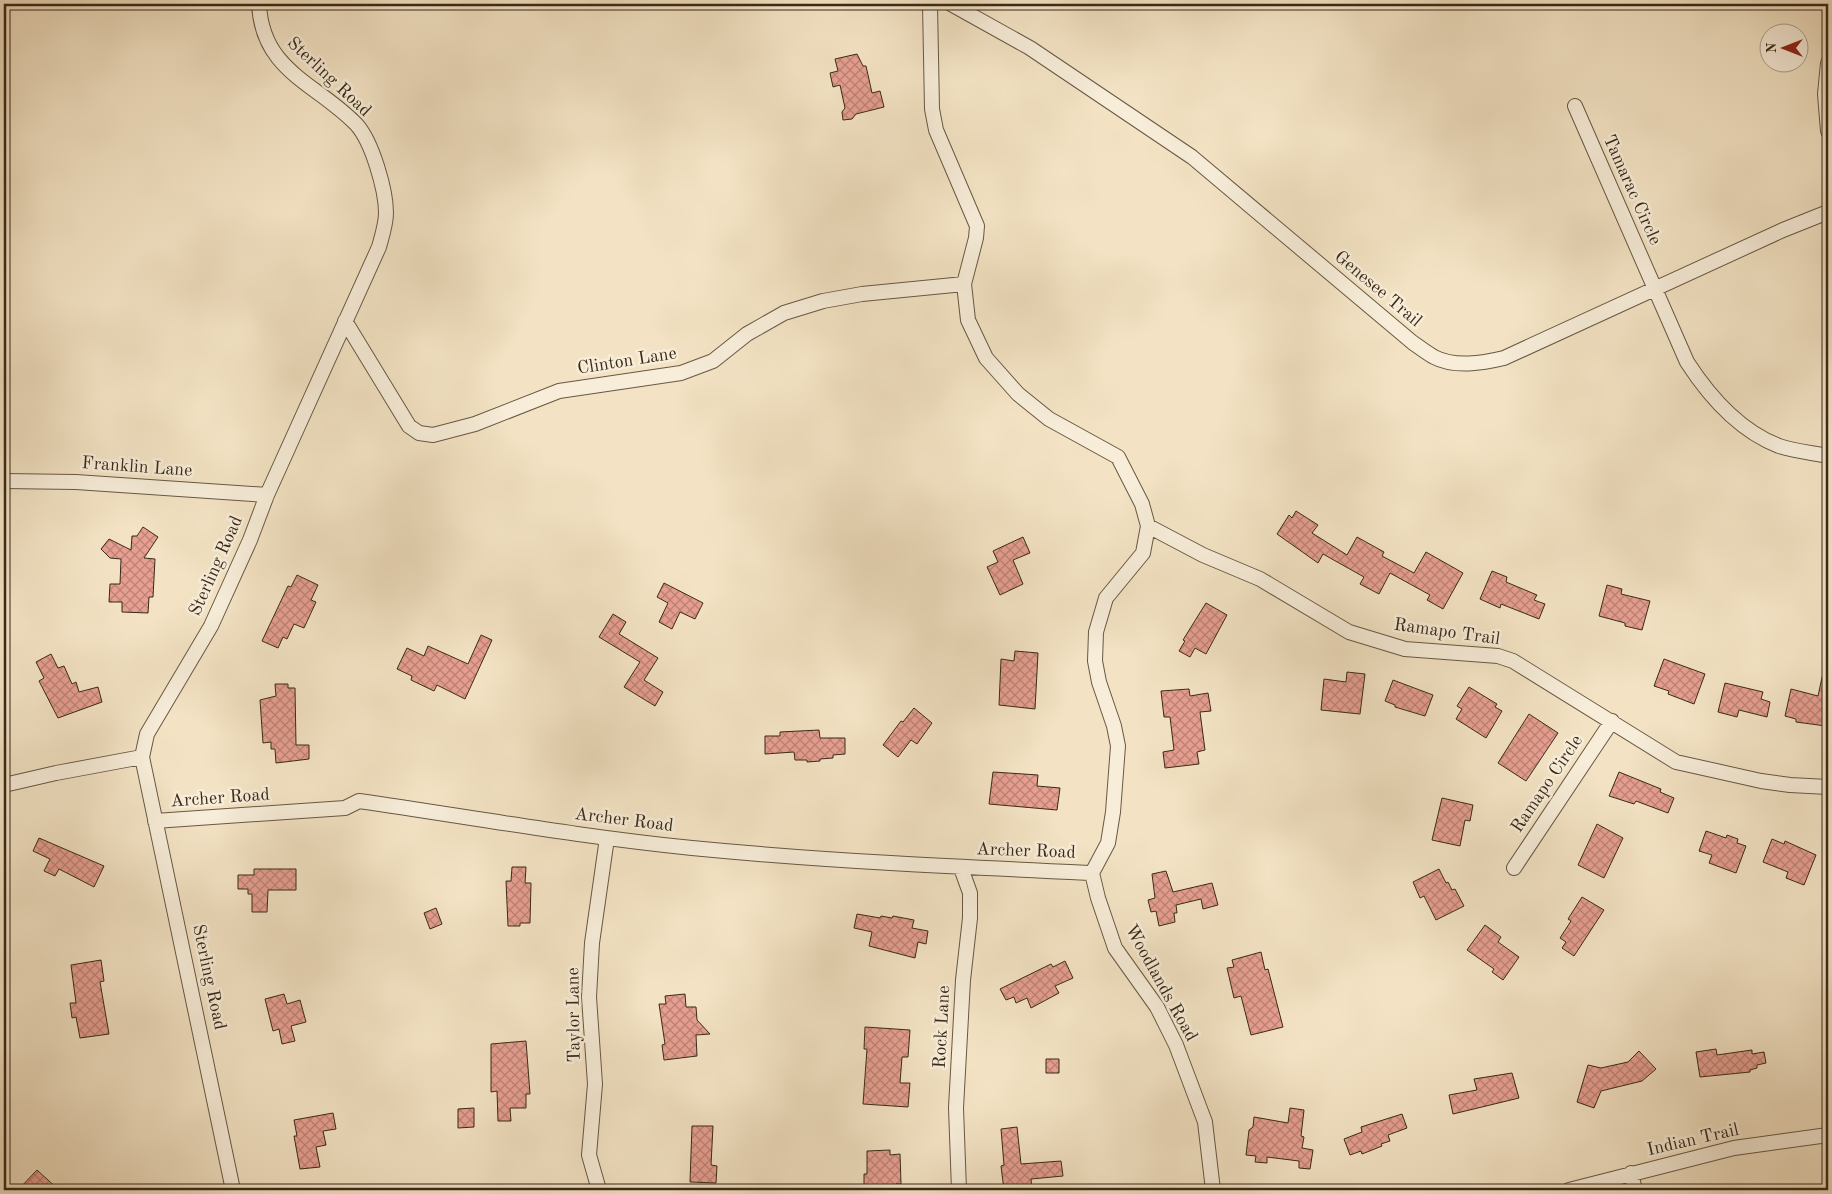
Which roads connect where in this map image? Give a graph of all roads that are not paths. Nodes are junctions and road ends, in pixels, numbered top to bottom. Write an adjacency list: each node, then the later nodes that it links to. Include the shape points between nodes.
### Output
1 (259, 4): 10 (street, Sterling Road, via 264,35 274,55 356,124 377,168 386,214 383,230 379,247)
2 (930, 4): 8 (street, via 932,109 936,130 977,226)
3 (951, 4): 9 (street, Genesee Trail, via 1030,48 1192,157 1412,342 1436,358 1484,363 1504,358)
4 (1828, 63): 6 (street, via 1825,94)
5 (1575, 106): 9 (street, Tamarac Circle)
6 (1828, 131)
7 (1828, 212): 9 (street, Genesee Trail)
8 (964, 284): 10 (street, Clinton Lane, via 823,301 784,313 747,334 713,361 681,373 559,391 476,424 433,435 418,433 409,426); 14 (street, via 968,320 986,358 1018,394 1049,419 1118,457 1142,504)
9 (1655, 290): 11 (street, Tamarac Circle, via 1687,362 1701,383 1736,420 1780,446)
10 (345, 322): 13 (street, Sterling Road)
11 (1828, 456)
12 (4, 481): 13 (street, Franklin Lane, via 76,482)
13 (267, 495): 16 (street, Sterling Road, via 211,626 147,734)
14 (1148, 526): 15 (street, Ramapo Trail, via 1203,555 1260,579 1350,632 1405,649 1498,656 1513,661); 23 (street, via 1143,553 1106,598 1096,632 1095,661 1099,682 1118,746 1108,843)
15 (1612, 721): 18 (street, Ramapo Trail, via 1676,762 1790,786); 22 (street, Ramapo Circle)
16 (142, 757): 17 (street, via 56,772); 19 (street, Sterling Road)
17 (4, 786)
18 (1828, 787)
19 (155, 821): 20 (street, Archer Road, via 345,808 359,801); 26 (street, Sterling Road)
20 (607, 838): 21 (street, Archer Road, via 693,848); 27 (street, Taylor Lane, via 592,943 590,998 595,1084 590,1155)
21 (961, 868): 23 (street, Archer Road); 28 (street, Rock Lane, via 970,892 970,918 956,1108)
22 (1514, 868)
23 (1092, 873): 29 (street, Woodlands Road, via 1115,948 1157,1007 1176,1045 1205,1122)
24 (1828, 1135): 25 (street, Indian Trail, via 1734,1148)
25 (1630, 1173): 30 (street, Indian Trail); 31 (street)
26 (233, 1190)
27 (599, 1190)
28 (959, 1190)
29 (1213, 1190)
30 (1569, 1190)
31 (1635, 1190)

